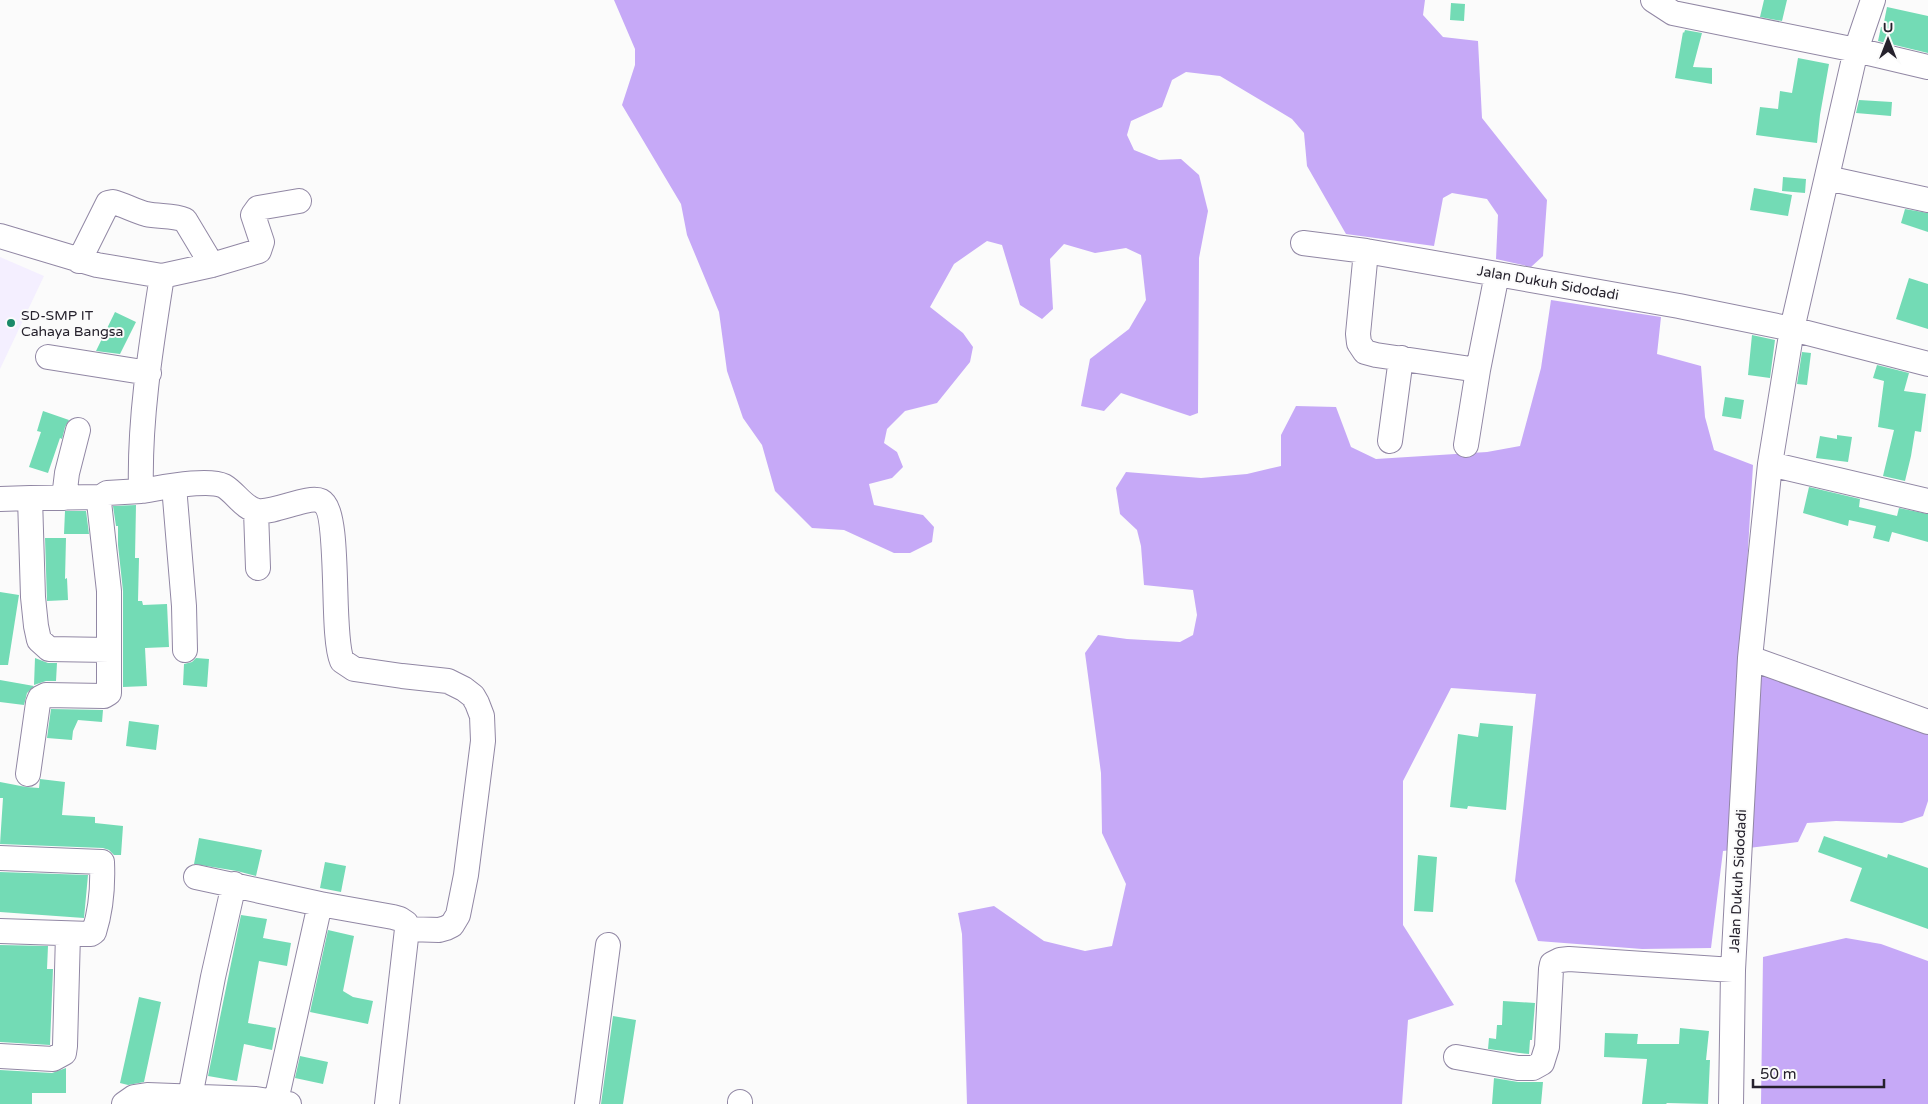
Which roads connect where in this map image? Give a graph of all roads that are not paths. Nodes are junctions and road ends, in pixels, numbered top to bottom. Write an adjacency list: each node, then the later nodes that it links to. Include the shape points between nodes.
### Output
1 (1653, 0): 3 (street, via 1673,13)
2 (1872, 0): 3 (street, Jalan Dukuh Sidodadi)
3 (1856, 50): 4 (street); 5 (street, Jalan Dukuh Sidodadi)
4 (1928, 67)
5 (1827, 178): 6 (street); 15 (street, Jalan Dukuh Sidodadi)
6 (1928, 200)
7 (299, 201): 12 (street, via 258,208 253,216 262,242 259,250)
8 (0, 236): 11 (street)
9 (1303, 243): 10 (street, Jalan Dukuh Sidodadi)
10 (1366, 250): 13 (street, Jalan Dukuh Sidodadi); 17 (street, via 1359,343 1365,352)
11 (79, 261): 12 (street, via 101,214 108,203 113,202 144,214 185,220); 14 (street)
12 (212, 265): 14 (street)
13 (1497, 274): 15 (street, Jalan Dukuh Sidodadi); 19 (street)
14 (162, 276): 20 (street)
15 (1792, 329): 18 (street, Jalan Dukuh Sidodadi); 24 (street, Jalan Dukuh Sidodadi)
16 (48, 357): 20 (street)
17 (1401, 358): 19 (street); 22 (street)
18 (1928, 364)
19 (1478, 370): 23 (street)
20 (149, 373): 26 (street, via 142,440)
21 (78, 430): 30 (street)
22 (1390, 441)
23 (1466, 445)
24 (1770, 464): 31 (street); 36 (street, Jalan Dukuh Sidodadi)
25 (174, 486): 26 (street); 32 (street, via 216,483); 35 (street)
26 (142, 491): 27 (street, via 107,493)
27 (101, 497): 30 (street); 34 (street, via 109,592)
28 (0, 498): 29 (street)
29 (30, 498): 30 (street); 34 (street, via 33,597 40,640 53,650)
30 (64, 498)
31 (1928, 501)
32 (256, 511): 33 (street); 43 (street, via 311,500 326,506 332,530 338,642 340,656 346,665 378,673 448,681 464,689 477,702 482,716 483,741 458,915 452,925 439,930)
33 (258, 568)
34 (109, 650): 38 (street, via 109,693 104,696 46,695 40,698)
35 (185, 650)
36 (1750, 658): 37 (street); 47 (street, Jalan Dukuh Sidodadi)
37 (1928, 722)
38 (28, 774)
39 (0, 858): 45 (street, via 102,862 101,896 94,932)
40 (196, 877): 41 (street)
41 (234, 884): 42 (street); 50 (street)
42 (320, 904): 43 (street, via 400,919 406,923); 51 (street)
43 (407, 929): 53 (street)
44 (0, 931): 45 (street)
45 (68, 934): 48 (street, via 64,1053 53,1058)
46 (608, 945): 54 (street)
47 (1733, 970): 49 (street, via 1560,960 1550,969 1547,1047 1542,1063 1533,1068 1518,1068); 55 (street, Jalan Dukuh Sidodadi)
48 (0, 1056)
49 (1456, 1057)
50 (190, 1096): 51 (street); 52 (street, via 147,1095 134,1097)
51 (282, 1103)
52 (124, 1104)
53 (386, 1104)
54 (587, 1104)
55 (1731, 1104)

